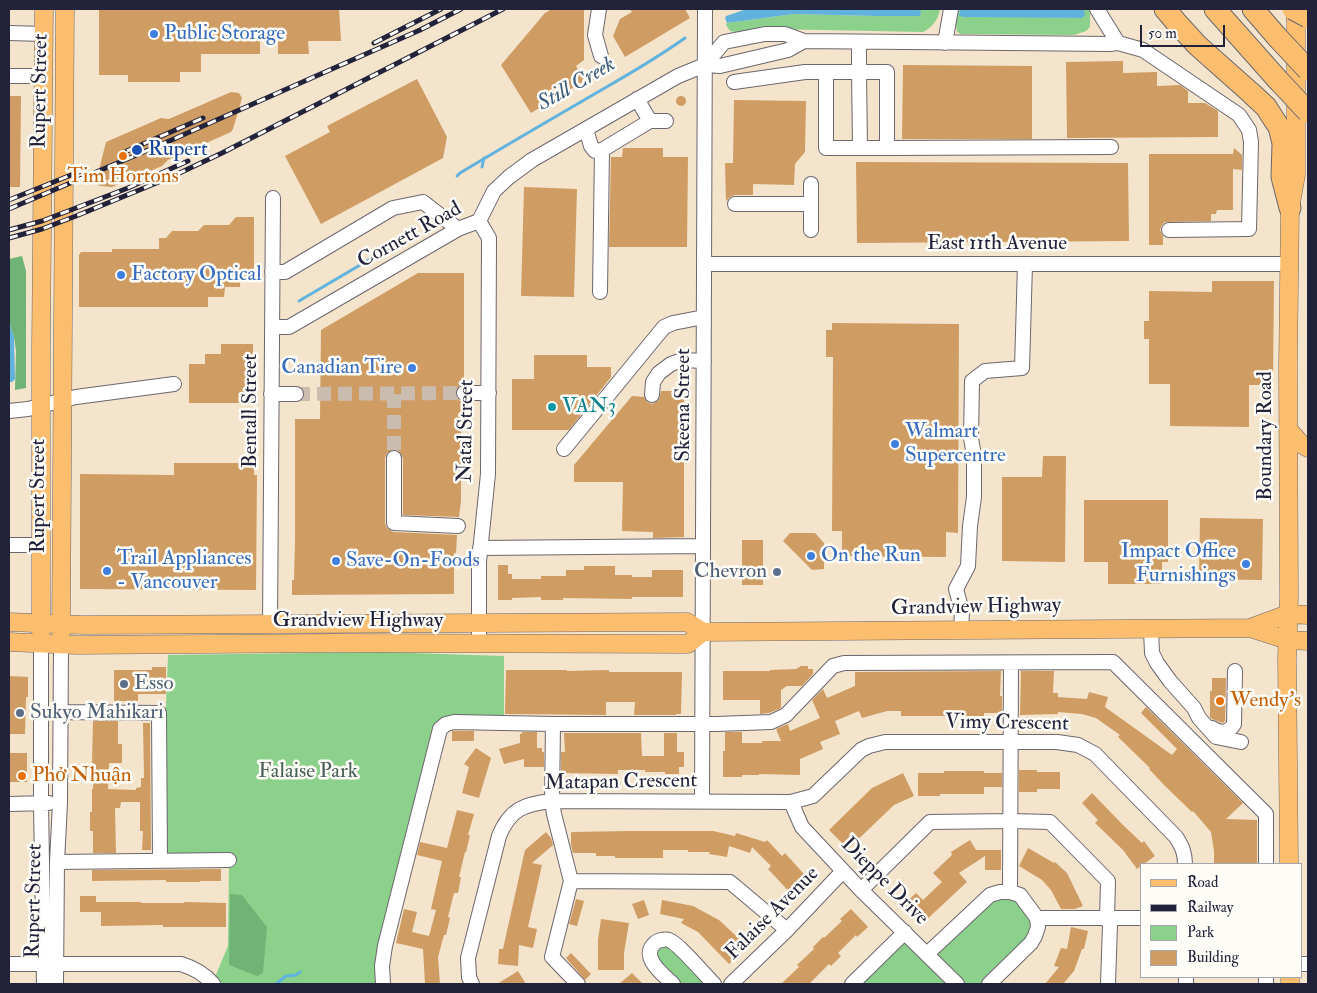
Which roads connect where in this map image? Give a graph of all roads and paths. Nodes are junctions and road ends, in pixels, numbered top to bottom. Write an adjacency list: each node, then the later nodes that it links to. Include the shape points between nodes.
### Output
1 (44, 9): 13 (main road, Rupert Street)
2 (65, 9): 58 (main road, Rupert Street)
3 (599, 9): 18 (street, via 595,35)
4 (705, 9): 19 (street, Skeena Street)
5 (951, 9): 16 (street)
6 (1097, 9): 17 (street)
7 (1165, 9): 39 (highway, via 1197,45 1266,107 1279,127 1283,143 1282,177)
8 (1215, 9): 27 (highway, bridge)
9 (1253, 9): 20 (highway, bridge)
10 (1294, 9): 11 (highway, bridge); 39 (main road, Boundary Road, via 1296,175)
11 (1308, 16)
12 (9, 34): 13 (street)
13 (44, 34): 24 (main road, Rupert Street)
14 (804, 41): 15 (street); 19 (street, via 788,50 720,66); 19 (street, via 785,34 765,34 724,42)
15 (859, 42): 16 (street); 22 (street)
16 (945, 43): 17 (street)
17 (1118, 43): 43 (street, via 1143,50 1238,115 1249,130 1249,230)
18 (601, 56)
19 (705, 64): 26 (street, Cornett Road); 44 (street, Skeena Street)
20 (1308, 70)
21 (826, 72): 22 (street); 25 (street); 32 (street, via 826,148)
22 (859, 72): 32 (street); 33 (street, via 887,72)
23 (9, 76): 24 (street)
24 (44, 76): 59 (main road, Rupert Street)
25 (734, 82)
26 (637, 99): 28 (street); 30 (street, Cornett Road)
27 (1308, 112)
28 (650, 121): 29 (street); 34 (street)
29 (666, 121)
30 (586, 129): 34 (street, via 591,146 595,151); 40 (street, Cornett Road, via 532,160 509,178 494,191)
31 (1111, 147): 33 (street)
32 (860, 148): 33 (street)
33 (887, 148)
34 (602, 150): 48 (street)
35 (811, 184): 38 (street)
36 (273, 198): 47 (street, Bentall Street)
37 (734, 204): 38 (street)
38 (811, 204): 42 (street)
39 (1290, 208): 46 (main road, Boundary Road)
40 (479, 221): 41 (street, Cornett Road); 54 (street, Natal Street, via 489,238)
41 (458, 229): 47 (street, via 424,202 393,208 285,272); 50 (street, Cornett Road, via 289,327)
42 (811, 230)
43 (1170, 230)
44 (704, 264): 45 (street, East 11th Avenue); 49 (street, Skeena Street)
45 (1024, 264): 46 (street, East 11th Avenue); 79 (street, via 1022,368 985,372 972,381 974,497 968,566 956,589 962,611)
46 (1290, 264): 61 (main road, Boundary Road)
47 (272, 272): 50 (street, Bentall Street)
48 (600, 292)
49 (704, 317): 51 (street, Skeena Street); 63 (street, via 664,327)
50 (272, 327): 55 (street, Bentall Street)
51 (704, 360): 57 (street, via 682,360 671,364 653,382); 68 (street, Skeena Street)
52 (174, 384): 58 (street)
53 (464, 393): 54 (street)
54 (489, 393): 69 (street, Natal Street, via 488,474)
55 (272, 394): 56 (street); 76 (street, Bentall Street)
56 (296, 394)
57 (652, 395)
58 (62, 400): 59 (street); 75 (main road, Rupert Street)
59 (41, 405): 60 (street); 67 (main road, Rupert Street)
60 (9, 411)
61 (1289, 430): 62 (main road, via 1300,444); 70 (main road, Boundary Road)
62 (1308, 448)
63 (564, 449)
64 (394, 458): 65 (street, via 394,523)
65 (458, 526)
66 (9, 545): 67 (street)
67 (41, 545): 73 (main road, Rupert Street)
68 (703, 546): 69 (street); 80 (street, Skeena Street)
69 (480, 548): 74 (street, Natal Street)
70 (1288, 614): 71 (main road, Grandview Highway); 77 (main road, Grandview Highway); 81 (main road, Boundary Road)
71 (1308, 615)
72 (9, 622): 73 (main road, Grandview Highway)
73 (42, 623): 75 (main road, Grandview Highway); 84 (main road, Rupert Street)
74 (479, 623): 76 (main road, Grandview Highway); 80 (main road, Grandview Highway, via 687,622); 86 (street, Natal Street)
75 (61, 624): 76 (main road, Grandview Highway); 85 (main road, Rupert Street)
76 (270, 624)
77 (1250, 628): 78 (main road, Grandview Highway); 81 (main road, Grandview Highway)
78 (1151, 630): 79 (main road, Grandview Highway); 89 (street, via 1152,653 1157,663)
79 (961, 631): 80 (main road, Grandview Highway)
80 (703, 632): 86 (main road, Grandview Highway, via 688,644); 92 (street, Skeena Street)
81 (1287, 640): 82 (main road, Grandview Highway); 107 (main road, Boundary Road)
82 (1308, 641)
83 (9, 642): 84 (main road, Grandview Highway)
84 (41, 643): 85 (main road, Grandview Highway); 98 (street, Rupert Street)
85 (61, 644): 86 (main road, Grandview Highway); 90 (street, Rupert Street)
86 (479, 644)
87 (1011, 663): 92 (street, via 833,666 786,715 771,722); 93 (street); 106 (street, via 1113,662 1266,814)
88 (1235, 671): 89 (street, via 1232,728 1224,733 1216,731 1201,711)
89 (1194, 708): 94 (street, via 1198,718 1216,737)
90 (60, 712): 99 (street, Rupert Street); 102 (street, via 159,713)
91 (553, 724): 92 (street); 95 (street); 123 (street, via 454,722 440,728 385,946)
92 (702, 724): 96 (street, Skeena Street)
93 (1011, 742): 97 (street, Vimy Crescent, via 892,741 877,744 861,750 813,796); 101 (street); 105 (street, Vimy Crescent, via 1057,742 1078,745 1095,754 1176,837 1182,845)
94 (1242, 742)
95 (552, 801): 96 (street, Matapan Crescent); 109 (street); 124 (street, Matapan Crescent, via 522,807 503,825 468,958)
96 (702, 801): 97 (street, Matapan Crescent)
97 (791, 802): 108 (street, Dieppe Drive, via 802,827)
98 (41, 803): 99 (street); 100 (street); 119 (street, Rupert Street)
99 (60, 803): 104 (street, Rupert Street)
100 (9, 804)
101 (1011, 821): 110 (street, via 930,822); 111 (street); 113 (street, via 1050,822 1108,881)
102 (160, 860): 103 (street); 104 (street)
103 (228, 860)
104 (58, 862): 119 (street, Rupert Street)
105 (1185, 863)
106 (1266, 863)
107 (1289, 863)
108 (843, 872): 110 (street, Dieppe Drive); 115 (street, Falaise Avenue)
109 (571, 881): 115 (street, via 730,882); 125 (street, via 552,957)
110 (862, 890): 116 (street, Dieppe Drive)
111 (1010, 892): 112 (street, via 1020,895); 117 (street, via 990,895)
112 (1037, 918): 113 (street); 131 (street, via 1038,927 1031,943)
113 (1107, 918): 114 (street); 132 (street, via 1110,925)
114 (1140, 918)
115 (787, 930): 128 (street, Falaise Avenue)
116 (905, 932): 117 (street, Dieppe Drive); 129 (street)
117 (927, 954): 130 (street, Dieppe Drive)
118 (9, 964): 119 (street)
119 (50, 964): 120 (street, Rupert Street); 121 (street, Rupert Street); 122 (street, via 182,964 204,974)
120 (44, 984)
121 (56, 984)
122 (212, 984)
123 (382, 984)
124 (472, 984)
125 (578, 984)
126 (673, 984): 127 (street, via 650,959 651,948 659,940 674,943)
127 (714, 984)
128 (731, 984)
129 (852, 984)
130 (957, 984)
131 (989, 984)
132 (1108, 984)

